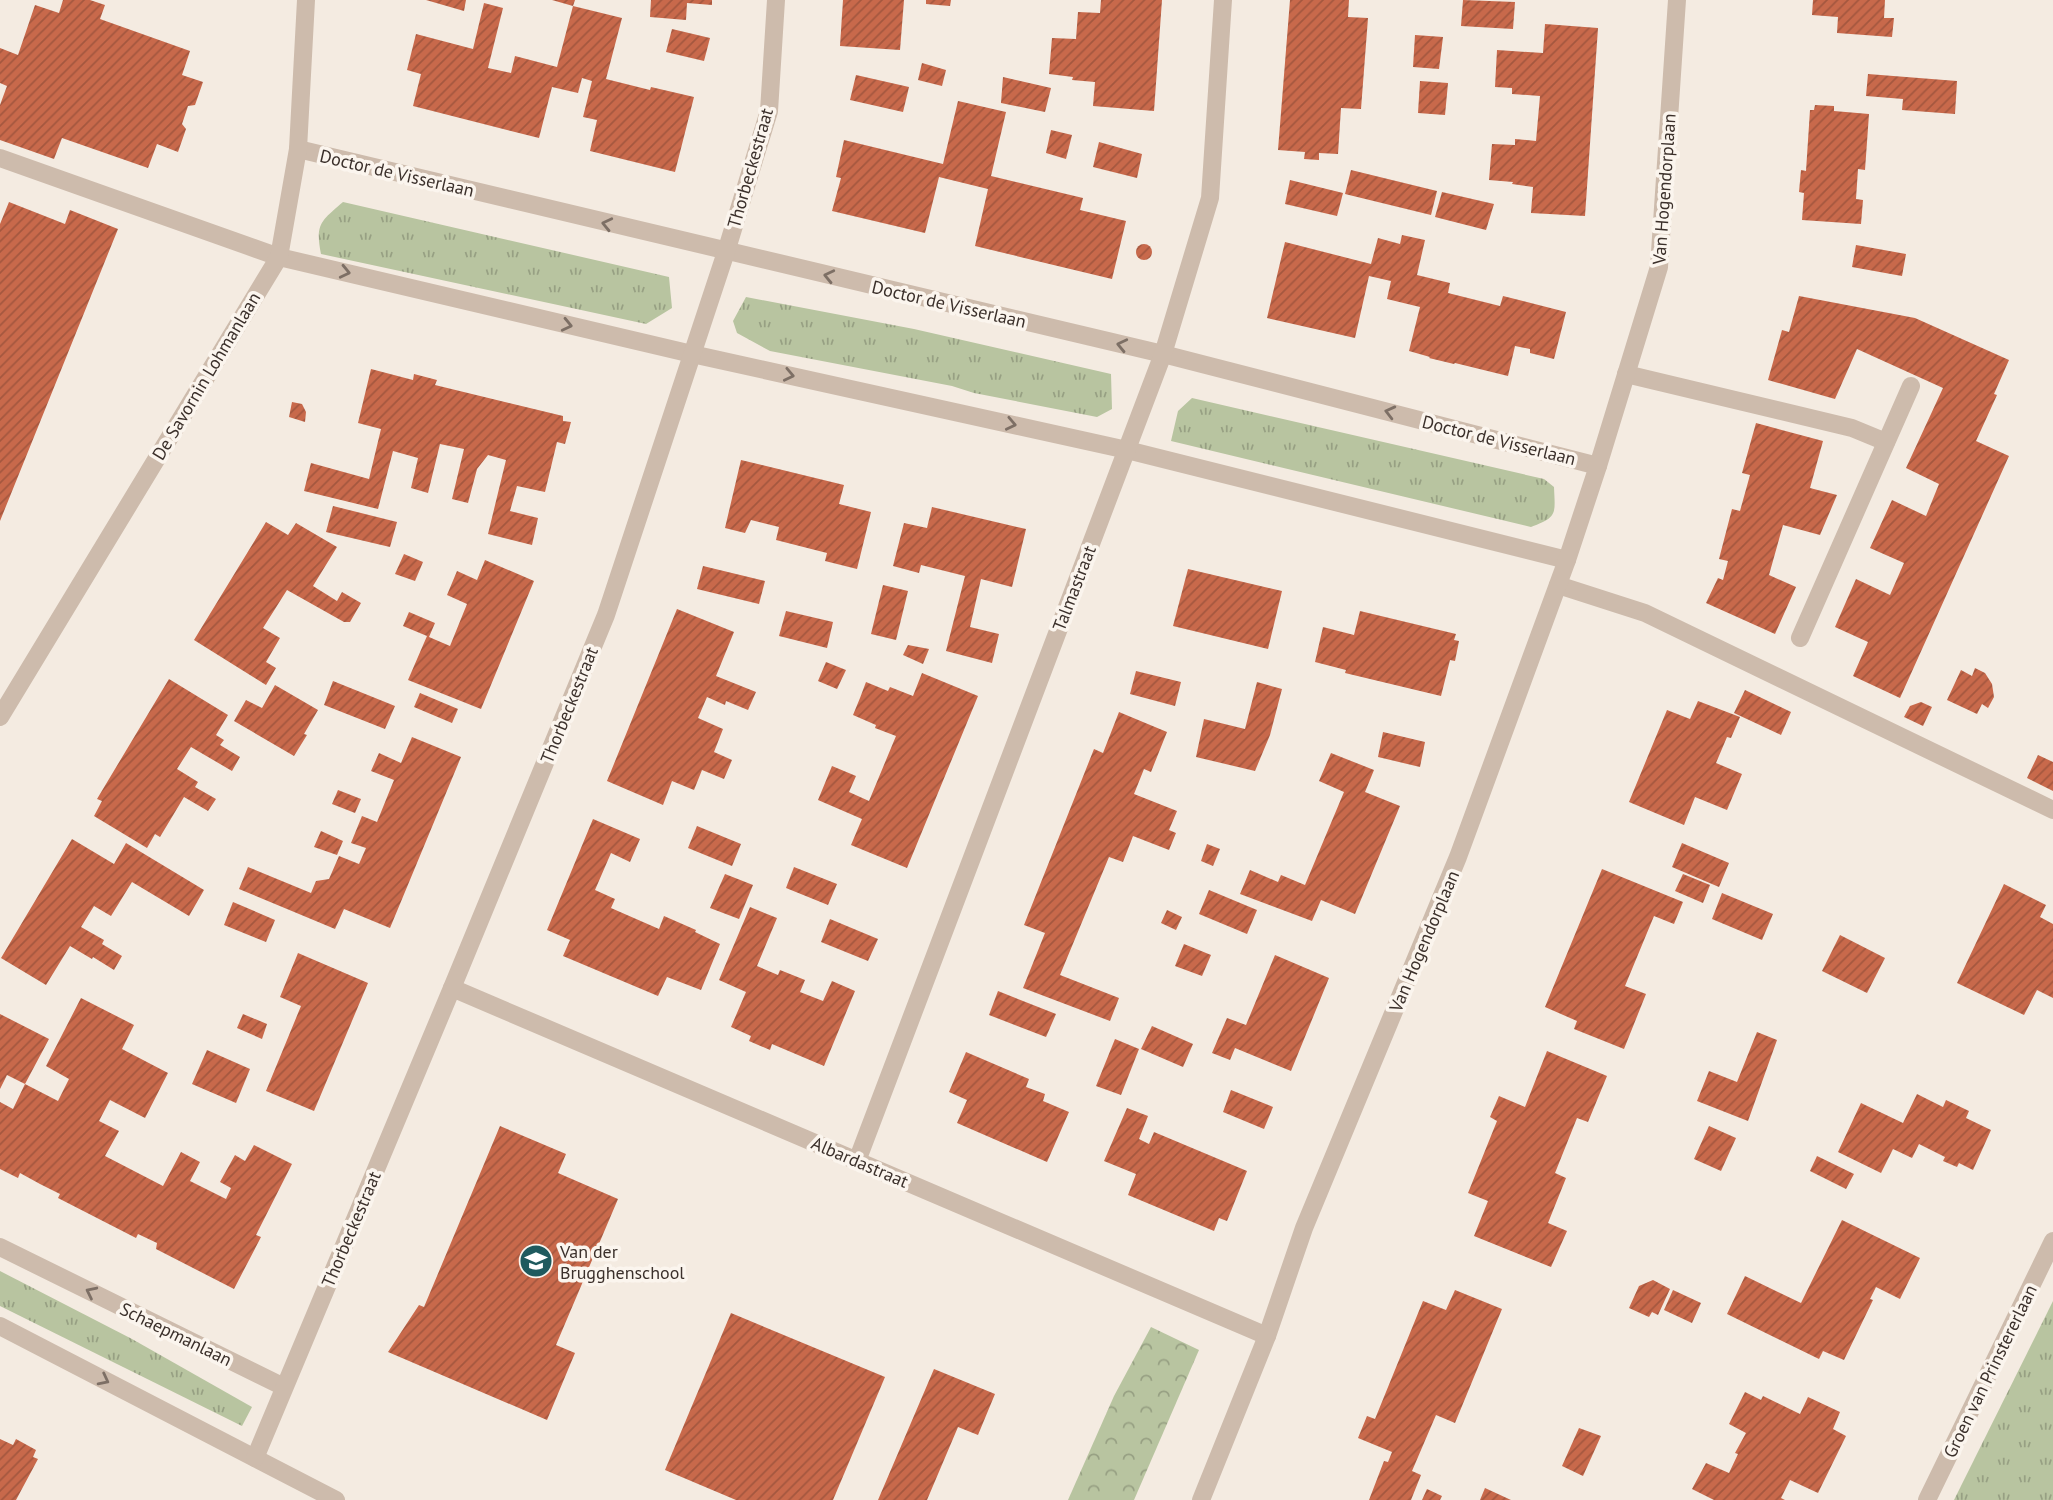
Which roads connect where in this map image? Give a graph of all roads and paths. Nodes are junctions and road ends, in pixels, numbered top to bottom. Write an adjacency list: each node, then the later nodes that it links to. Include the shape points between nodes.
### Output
1 (306, 0): 5 (street, De Savornin Lohmanlaan)
2 (776, 0): 7 (street, Thorbeckestraat, via 769,111)
3 (1223, 0): 10 (street, Talmastraat, via 1210,198)
4 (1677, 0): 11 (street, Van Hogendorplaan, via 1660,267)
5 (298, 149): 7 (street, Doctor de Visserlaan, one-way to 5); 8 (street, De Savornin Lohmanlaan)
6 (0, 158): 8 (street)
7 (726, 252): 9 (street, Thorbeckestraat); 10 (street, Doctor de Visserlaan, one-way to 7)
8 (279, 257): 9 (street, one-way to 9); 19 (street, De Savornin Lohmanlaan)
9 (692, 354): 14 (street, one-way to 14); 21 (street, Thorbeckestraat, via 606,615)
10 (1163, 354): 14 (street, Talmastraat); 15 (street, Doctor de Visserlaan, one-way to 10)
11 (1626, 374): 13 (street, via 1852,428); 15 (street, Van Hogendorplaan)
12 (1911, 386): 13 (street)
13 (1886, 442): 18 (street)
14 (1127, 450): 16 (street); 22 (street, Talmastraat)
15 (1598, 466): 16 (street, Van Hogendorplaan)
16 (1567, 560): 17 (street, Van Hogendorplaan)
17 (1558, 584): 20 (street, via 1645,613); 26 (street, Van Hogendorplaan, via 1458,857 1304,1228)
18 (1800, 638)
19 (0, 717)
20 (2053, 810)
21 (452, 989): 22 (street, Albardastraat); 27 (street, Thorbeckestraat)
22 (857, 1161): 26 (street, Albardastraat)
23 (2053, 1241): 31 (street, Groen van Prinstererlaan)
24 (0, 1247): 27 (street, Schaepmanlaan, one-way to 24)
25 (0, 1326): 28 (street, one-way to 28)
26 (1267, 1336): 30 (street, Van Hogendorplaan)
27 (284, 1387): 28 (street)
28 (255, 1458): 29 (street)
29 (336, 1500)
30 (1201, 1500)
31 (1927, 1500)

